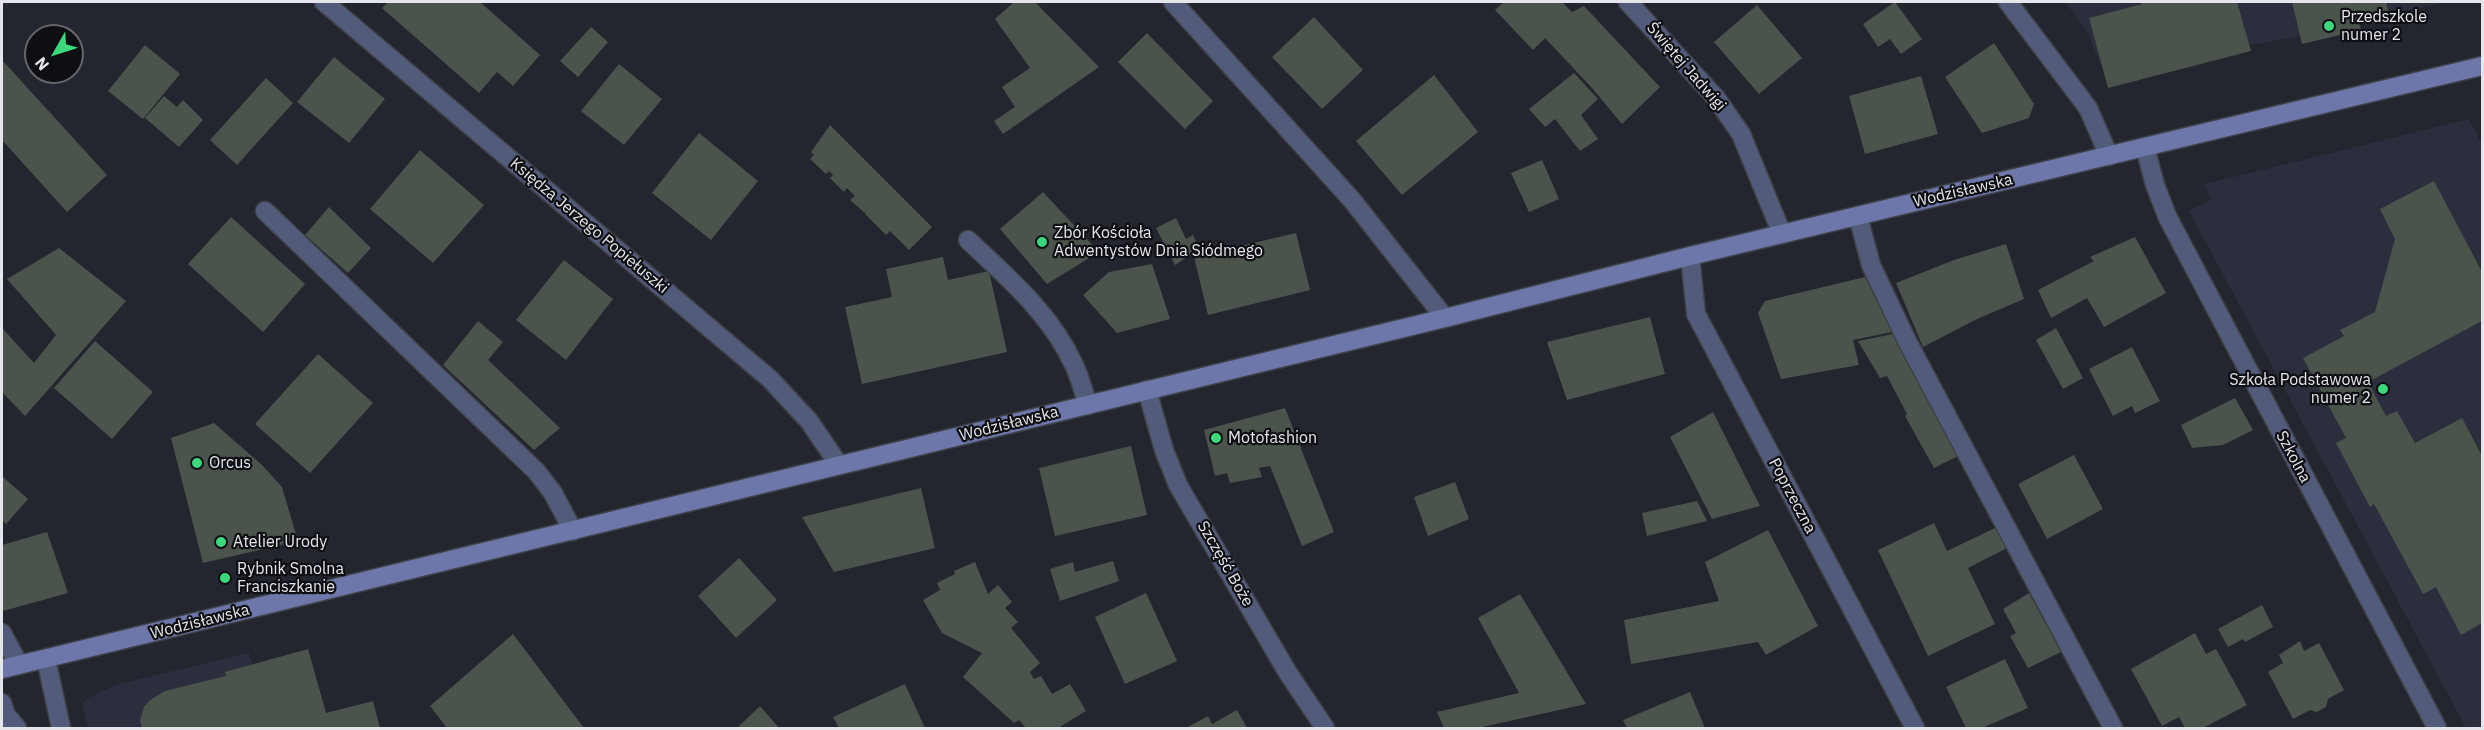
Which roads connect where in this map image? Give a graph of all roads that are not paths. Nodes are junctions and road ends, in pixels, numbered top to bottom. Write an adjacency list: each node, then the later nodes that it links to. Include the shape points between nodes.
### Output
1 (324, 2): 16 (street, Księdza Jerzego Popiełuszki, via 770,379 808,421)
2 (1173, 2): 13 (street, via 1352,200)
3 (1628, 2): 10 (street, Świętej Jadwigi, via 1716,98 1741,134)
4 (2008, 2): 7 (street, via 2088,108)
5 (2482, 66): 6 (street, Wodzisławska)
6 (2145, 147): 7 (street, Wodzisławska); 27 (street, Szkolna, via 2168,218)
7 (2109, 156): 9 (street, Wodzisławska)
8 (265, 211): 17 (street, via 536,471)
9 (1858, 216): 10 (street, Wodzisławska); 26 (street, via 1871,265 1907,341)
10 (1782, 234): 12 (street, Wodzisławska)
11 (968, 240): 15 (street, via 1033,303 1061,340)
12 (1690, 256): 13 (street, Wodzisławska); 25 (street, Poprzeczna, via 1696,314)
13 (1445, 318): 14 (street, Wodzisławska)
14 (1147, 390): 15 (street, Wodzisławska); 24 (street, Szczęść Boże, via 1178,485)
15 (1088, 405): 16 (street, Wodzisławska)
16 (839, 465): 17 (street, Wodzisławska)
17 (573, 531): 19 (street, Wodzisławska)
18 (2, 633): 20 (street)
19 (46, 659): 20 (street, Wodzisławska); 23 (street)
20 (10, 667)
21 (2, 703): 22 (street)
22 (17, 729)
23 (61, 729)
24 (1324, 729)
25 (1916, 729)
26 (2113, 729)
27 (2436, 729)

